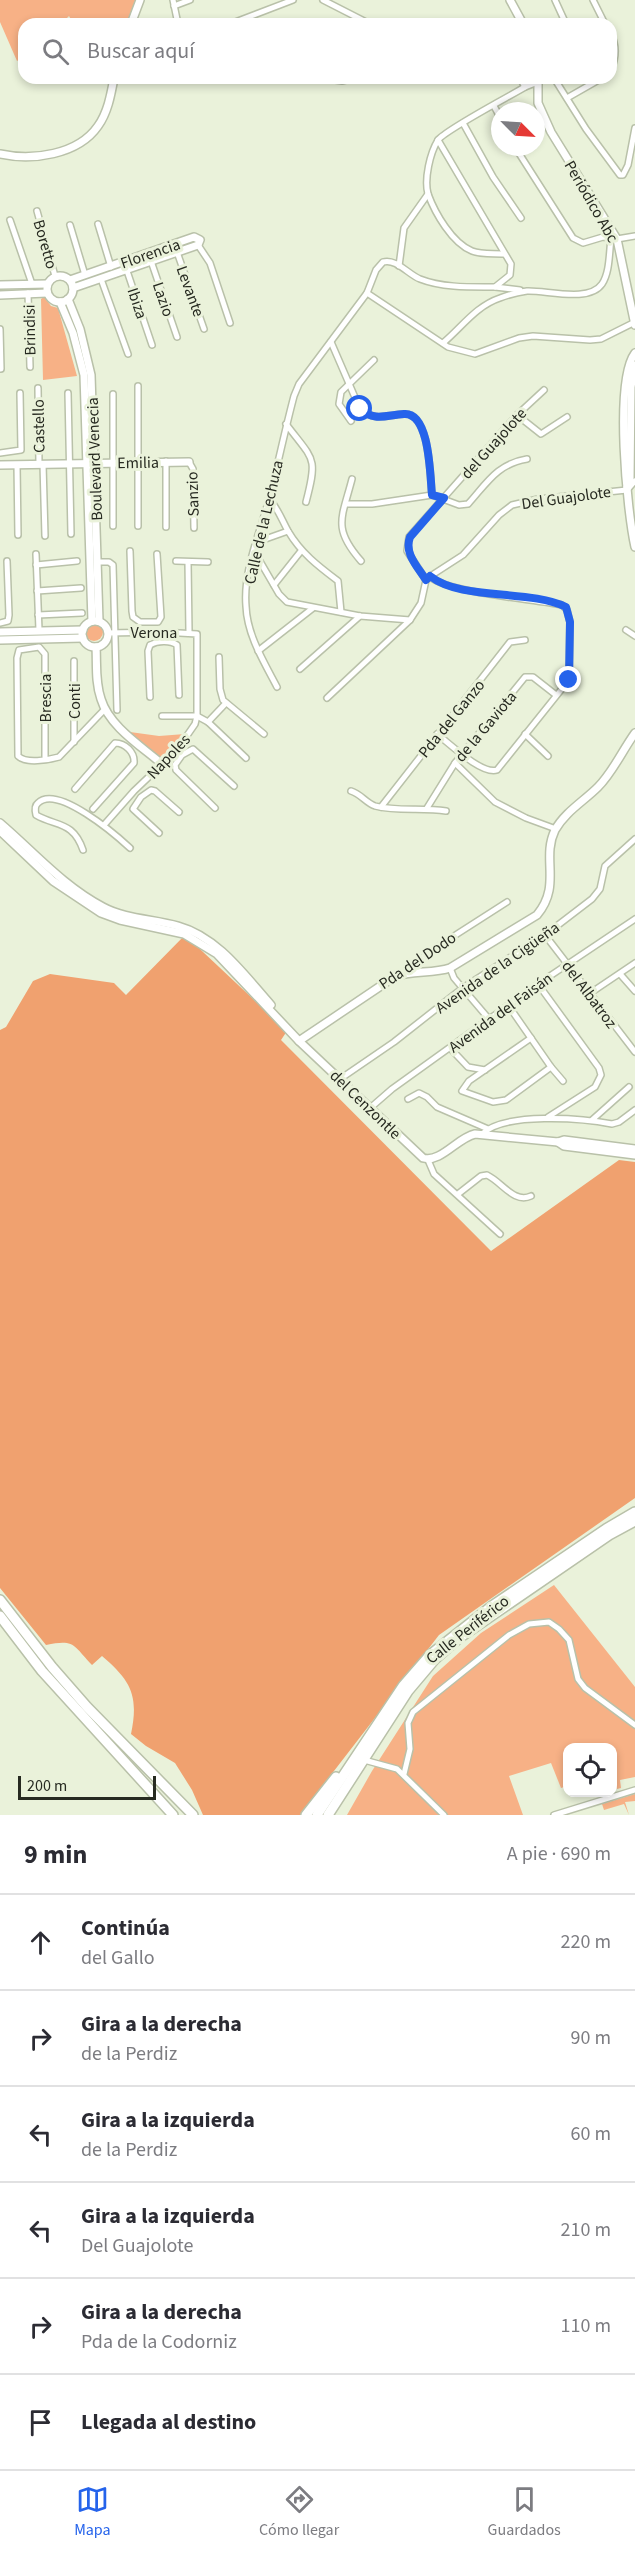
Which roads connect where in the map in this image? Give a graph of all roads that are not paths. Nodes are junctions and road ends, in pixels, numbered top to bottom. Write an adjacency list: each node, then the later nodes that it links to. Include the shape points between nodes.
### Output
1 (140, 0): 9 (street)
2 (190, 0): 8 (street)
3 (293, 0): 11 (street)
4 (323, 0): 12 (street)
5 (511, 0): 13 (street)
6 (555, 0): 14 (street)
7 (593, 0): 15 (street)
8 (173, 3): 10 (street)
9 (133, 18)
10 (177, 18)
11 (246, 18)
12 (358, 18)
13 (520, 18)
14 (563, 18)
15 (602, 18)
16 (112, 84): 29 (street, via 103,119 84,140 36,157)
17 (523, 84): 22 (street)
18 (531, 84): 22 (street, Periódico Abc)
19 (538, 84): 38 (street, Periódico Abc, via 538,103 551,132)
20 (558, 84): 23 (street)
21 (590, 84): 23 (street)
22 (525, 87): 24 (street, Periódico Abc)
23 (567, 98): 27 (street, via 620,175 628,165)
24 (501, 102)
25 (491, 108): 26 (street, Periódico Abc)
26 (463, 123): 28 (street, Periódico Abc); 33 (street)
27 (635, 128)
28 (438, 140): 31 (street, via 429,170); 41 (street)
29 (0, 154)
30 (521, 156): 38 (street, via 573,238 583,243 603,237)
31 (428, 194): 41 (street, via 462,246 478,253); 45 (street, via 404,228)
32 (37, 211): 48 (street, Boretto)
33 (520, 218)
34 (10, 220): 52 (street)
35 (98, 224): 43 (street)
36 (70, 225): 47 (street)
37 (635, 236): 38 (street)
38 (614, 239): 57 (street, via 607,273 592,292 572,295); 64 (street, Periódico Abc)
39 (198, 245): 40 (street, Florencia); 44 (street, Florencia, via 200,240 194,237); 65 (street, via 210,263)
40 (177, 252): 42 (street, Florencia); 67 (street, Levante)
41 (504, 254): 55 (street, via 511,269 507,279)
42 (152, 261): 44 (street, Florencia); 68 (street, Lazio)
43 (111, 266): 44 (street, Florencia); 46 (street); 47 (street, Florencia)
44 (125, 266): 46 (street, Florencia); 71 (street, Ibiza)
45 (399, 266): 55 (street, via 423,280); 58 (street, Calle de la Lechuza, via 383,262)
46 (113, 274): 50 (street, Florencia)
47 (85, 275): 51 (street, Florencia)
48 (55, 276): 51 (street); 53 (street)
49 (0, 277): 54 (street)
50 (101, 279): 56 (street, Florencia); 73 (street)
51 (70, 280): 56 (street)
52 (32, 284): 53 (street); 54 (street)
53 (48, 284): 60 (street)
54 (1, 285)
55 (495, 287): 57 (street)
56 (73, 288): 62 (street)
57 (526, 291): 70 (street, via 488,302)
58 (367, 292): 69 (street, Calle de la Lechuza); 70 (street)
59 (28, 293): 60 (street); 61 (street); 76 (street, Brindisi)
60 (47, 293): 63 (street)
61 (0, 295)
62 (68, 299): 63 (street); 95 (street, Boulevard Venecia, via 91,375)
63 (60, 302): 95 (street, Boulevard Venecia, via 82,359)
64 (635, 323): 70 (street, via 601,339 533,336 480,354)
65 (230, 324)
66 (0, 329): 77 (street)
67 (204, 329)
68 (177, 337)
69 (330, 342): 78 (street); 88 (street, Calle de la Lechuza, via 299,384)
70 (443, 343)
71 (152, 345)
72 (635, 353): 102 (street, via 625,388)
73 (128, 354)
74 (374, 360): 78 (street)
75 (635, 365): 102 (street)
76 (30, 367)
77 (1, 369)
78 (348, 382): 87 (street, via 338,398); 103 (street, via 360,409 368,416 384,418 406,413 417,418 424,433)
79 (138, 386): 93 (street)
80 (38, 388): 96 (street, Castello)
81 (544, 390): 85 (street, del Guajolote)
82 (20, 393): 89 (street, via 21,450)
83 (68, 393): 97 (street)
84 (113, 394): 92 (street)
85 (517, 415): 86 (street, via 541,434); 105 (street, del Guajolote)
86 (567, 417)
87 (351, 421)
88 (286, 424): 104 (street, Calle de la Lechuza); 106 (street, Calle de la Lechuza, via 314,466)
89 (3, 453): 98 (street)
90 (527, 459): 105 (street, via 500,468 468,504 459,505)
91 (166, 461): 93 (street, Emilia); 94 (street, Emilia); 112 (street)
92 (114, 462): 93 (street, Emilia); 95 (street, Emilia); 110 (street)
93 (138, 462): 111 (street)
94 (189, 462): 113 (street, Sanzio, via 193,469)
95 (91, 463): 97 (street, Emilia); 129 (street, Boulevard Venecia); 143 (street, Boulevard Venecia)
96 (41, 464): 97 (street, Emilia); 99 (street, Emilia); 117 (street, Castello)
97 (69, 464): 115 (street)
98 (4, 465): 99 (street, Emilia)
99 (17, 465): 116 (street)
100 (352, 479): 107 (street)
101 (635, 481): 102 (street)
102 (627, 488): 108 (street, Del Guajolote, via 519,502); 109 (street)
103 (432, 495): 105 (street); 107 (street)
104 (269, 498): 114 (street); 118 (street, Calle de la Lechuza)
105 (444, 498): 133 (street, del Guajolote, via 407,545 407,551)
106 (306, 502)
107 (346, 504): 128 (street, via 342,534)
108 (506, 509): 133 (street, del Guajolote, via 463,555)
109 (633, 525): 119 (street)
110 (113, 526)
111 (138, 526)
112 (166, 527)
113 (194, 528)
114 (288, 531): 118 (street); 122 (street)
115 (71, 534)
116 (18, 535)
117 (45, 536)
118 (257, 542): 121 (street, Calle de la Lechuza)
119 (635, 547)
120 (130, 550): 144 (street, via 133,617)
121 (254, 551): 134 (street); 161 (street, Calle de la Lechuza, via 245,605)
122 (301, 551): 134 (street); 138 (street, via 338,581)
123 (36, 554): 132 (street)
124 (157, 554): 144 (street, via 161,617 158,622)
125 (7, 561): 145 (street, via 9,615 8,621)
126 (77, 561): 132 (street)
127 (176, 561): 130 (street)
128 (361, 561)
129 (97, 562): 143 (street, Boulevard Venecia); 152 (street, via 113,565)
130 (188, 562): 131 (street); 151 (street)
131 (208, 562)
132 (36, 565): 136 (street)
133 (428, 578): 142 (street, via 422,603); 167 (street, via 458,588 566,607 570,622 570,674)
134 (274, 585): 137 (street, via 287,602)
135 (81, 588): 136 (street)
136 (37, 591): 140 (street)
137 (313, 608): 138 (street); 161 (street)
138 (341, 612): 141 (street)
139 (82, 613): 140 (street)
140 (38, 615): 146 (street)
141 (360, 616): 142 (street); 164 (street)
142 (410, 620): 169 (street)
143 (95, 621): 152 (street); 153 (street)
144 (147, 622): 149 (street)
145 (0, 623)
146 (39, 630): 148 (street); 153 (street)
147 (626, 630): 155 (street)
148 (0, 632)
149 (148, 632): 150 (street, Verona); 152 (street, Verona)
150 (162, 632): 151 (street, Verona); 158 (street)
151 (189, 632): 154 (street, Verona)
152 (112, 633): 160 (street); 172 (street)
153 (83, 634): 159 (street); 160 (street)
154 (198, 636): 174 (street, Napoles)
155 (635, 636)
156 (0, 640): 159 (street)
157 (525, 640): 178 (street, Pda del Ganzo, via 510,642)
158 (163, 642): 166 (street, via 178,647); 168 (street, via 152,643 148,648)
159 (31, 643): 188 (street, Brescia, via 45,654); 188 (street, via 17,654 18,756 23,760)
160 (96, 647): 171 (street, via 97,683)
161 (258, 651): 165 (street, Calle de la Lechuza)
162 (219, 657): 170 (street, via 221,695)
163 (74, 661): 181 (street, Conti)
164 (300, 669)
165 (277, 687)
166 (179, 695)
167 (556, 695): 179 (street); 184 (street, de la Gaviota, via 533,677 525,677)
168 (150, 697)
169 (327, 698)
170 (226, 703): 175 (street); 177 (street)
171 (105, 709): 180 (street); 181 (street, Conti)
172 (117, 710)
173 (162, 716): 174 (street)
174 (198, 716): 175 (street); 183 (street, Napoles)
175 (208, 722): 187 (street)
176 (635, 733): 204 (street, via 607,777)
177 (264, 734)
178 (437, 734): 184 (street); 197 (street, Pda del Ganzo)
179 (525, 734): 184 (street, via 494,772); 186 (street)
180 (135, 741): 182 (street); 190 (street)
181 (74, 742): 188 (street, Conti, via 60,757)
182 (129, 750): 192 (street, via 115,743); 199 (street, via 134,763)
183 (177, 750): 185 (street); 190 (street, Napoles)
184 (462, 754): 189 (street, de la Gaviota)
185 (182, 755): 191 (street, via 193,749); 196 (street, via 176,770)
186 (548, 756)
187 (246, 758)
188 (45, 759)
189 (455, 763): 198 (street, de la Gaviota); 204 (street, via 495,802)
190 (162, 764): 193 (street, Napoles)
191 (234, 786)
192 (75, 789)
193 (134, 791): 195 (street); 203 (street, Napoles)
194 (351, 791): 197 (street)
195 (141, 797): 200 (street, via 155,791); 206 (street, via 133,809)
196 (215, 807)
197 (381, 807): 198 (street)
198 (427, 808): 201 (street)
199 (93, 809)
200 (179, 812)
201 (446, 812)
202 (0, 823): 213 (street, via 62,881 97,904 121,914 187,929 203,937)
203 (104, 825): 208 (street); 209 (street, via 57,799 38,803 36,815 62,824)
204 (556, 829): 216 (street, via 550,846 550,889 543,909 531,921)
205 (0, 831): 213 (street, via 53,881 101,913 184,934)
206 (159, 833)
207 (635, 839): 212 (street, Avenida de la Cigüeña, via 605,866 597,895)
208 (130, 848)
209 (83, 850)
210 (507, 902): 217 (street, Pda del Dodo, via 429,952)
211 (635, 919): 215 (street, Avenida del Faisán)
212 (545, 935): 215 (street, del Albatroz); 220 (street, Avenida de la Cigüeña)
213 (223, 956): 226 (street, del Cenzontle)
214 (635, 963): 218 (street)
215 (567, 964): 219 (street, Avenida del Faisán); 222 (street, del Albatroz)
216 (450, 968): 217 (street); 220 (street)
217 (405, 973): 226 (street, Pda del Dodo, via 380,986)
218 (620, 974): 221 (street); 222 (street)
219 (538, 984): 223 (street, Avenida del Faisán); 237 (street, via 601,1075 595,1087)
220 (464, 987): 224 (street); 231 (street, Avenida de la Cigüeña)
221 (635, 991)
222 (589, 994): 228 (street, del Albatroz)
223 (508, 1005): 224 (street, Avenida del Faisán); 225 (street)
224 (489, 1019): 227 (street, Avenida del Faisán)
225 (531, 1038): 229 (street); 230 (street)
226 (303, 1042): 231 (street, del Cenzontle)
227 (450, 1048): 230 (street, via 468,1067); 235 (street, Avenida del Faisán)
228 (635, 1052)
229 (551, 1067): 230 (street, via 506,1100 493,1102 462,1091); 232 (street)
230 (485, 1070)
231 (340, 1079): 235 (street, del Cenzontle)
232 (563, 1081)
233 (629, 1087): 238 (street)
234 (408, 1100): 239 (street, via 422,1094 437,1107)
235 (369, 1109): 243 (street, del Cenzontle)
236 (635, 1110): 238 (street, via 612,1124)
237 (548, 1118): 238 (street); 239 (street, via 495,1126)
238 (592, 1120)
239 (485, 1132): 240 (street); 243 (street, via 461,1139)
240 (558, 1142): 241 (street); 242 (street)
241 (635, 1149)
242 (635, 1155)
243 (428, 1160): 244 (street, via 434,1174)
244 (458, 1194): 245 (street, via 487,1175 518,1198); 246 (street)
245 (531, 1196)
246 (500, 1234)
247 (635, 1512): 252 (highway, Calle Periférico, via 492,1606 437,1648 403,1686)
248 (635, 1521): 254 (highway, Calle Periférico, via 447,1648 408,1691)
249 (0, 1600): 253 (highway, via 52,1667)
250 (0, 1616): 255 (highway, via 42,1671)
251 (635, 1725): 256 (street, via 585,1688 578,1679 569,1640 559,1629 549,1622 529,1624 509,1635 413,1712 408,1723 410,1749)
252 (361, 1748): 261 (highway); 262 (highway, Calle Periférico)
253 (129, 1751): 255 (highway); 260 (highway)
254 (363, 1760): 256 (street); 263 (highway, Calle Periférico)
255 (131, 1764): 258 (highway); 259 (highway)
256 (404, 1774): 264 (street)
257 (635, 1790): 265 (street)
258 (175, 1815)
259 (184, 1815)
260 (193, 1815)
261 (306, 1815)
262 (317, 1815)
263 (328, 1815)
264 (444, 1815)
265 (554, 1815)

